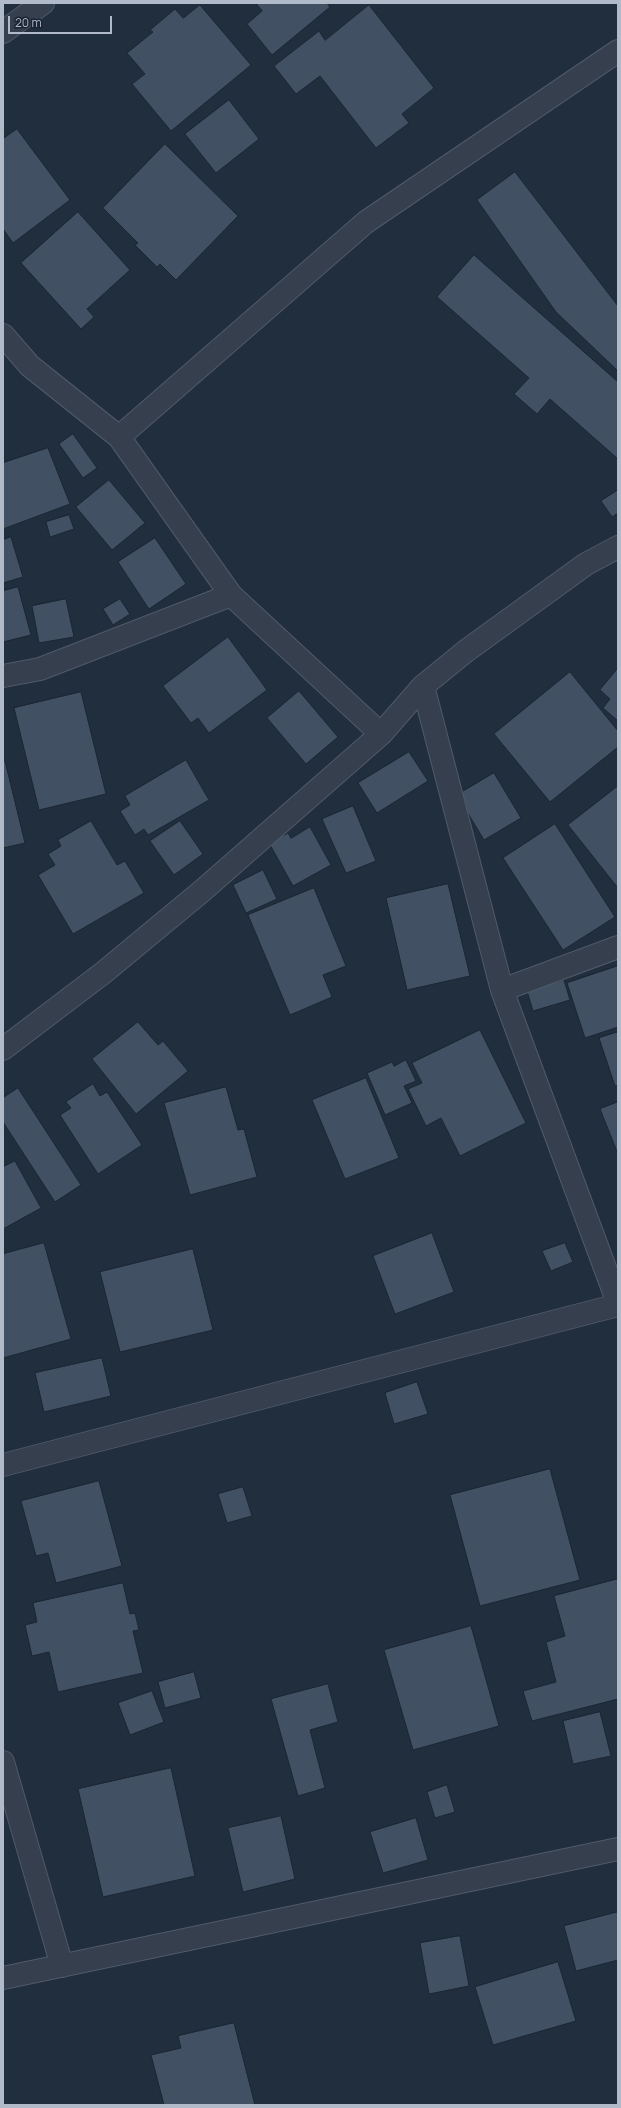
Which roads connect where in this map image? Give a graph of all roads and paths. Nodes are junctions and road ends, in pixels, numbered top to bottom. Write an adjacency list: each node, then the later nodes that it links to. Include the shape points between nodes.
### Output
1 (43, 3): 2 (street)
2 (3, 32)
3 (618, 51): 5 (street, via 366,222)
4 (3, 335): 5 (street, via 30,366)
5 (119, 437): 7 (street)
6 (618, 547): 9 (street, via 586,564 471,647)
7 (231, 595): 8 (street, via 40,669); 10 (street)
8 (3, 676)
9 (423, 686): 10 (street); 12 (street)
10 (381, 734): 13 (street, via 202,891)
11 (618, 947): 12 (street)
12 (502, 990): 14 (street)
13 (3, 1049)
14 (618, 1304): 15 (street)
15 (3, 1464)
16 (3, 1762): 18 (street)
17 (618, 1849): 18 (street)
18 (62, 1966): 19 (street)
19 (3, 1978)

